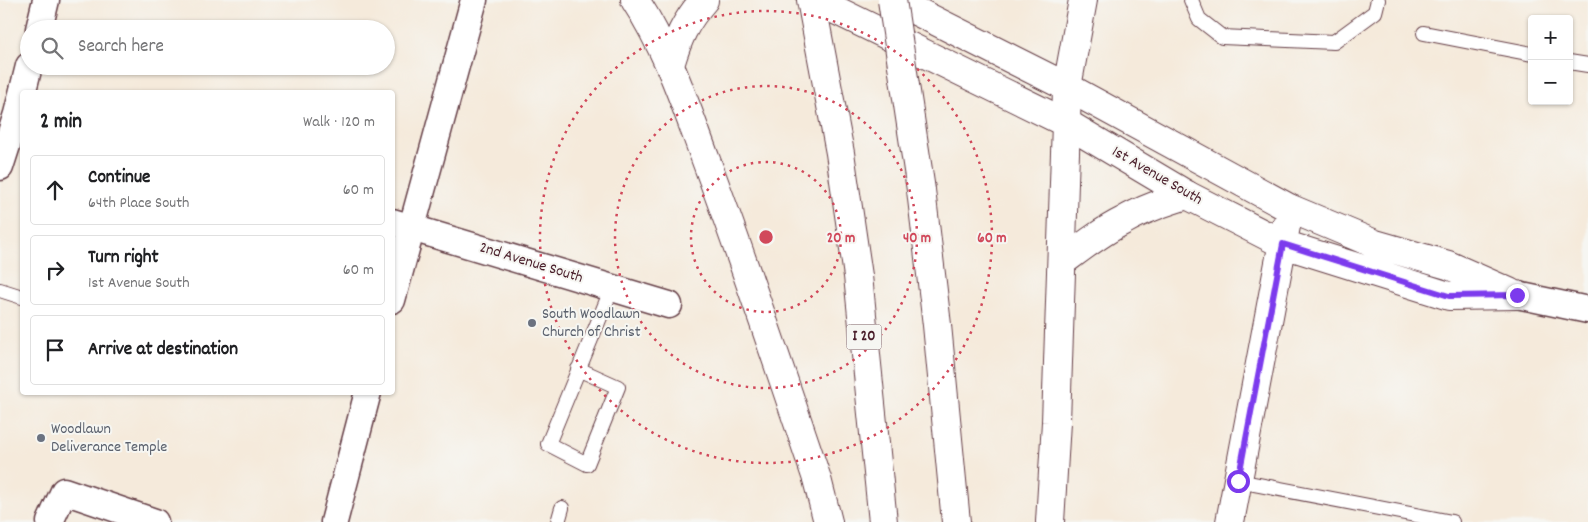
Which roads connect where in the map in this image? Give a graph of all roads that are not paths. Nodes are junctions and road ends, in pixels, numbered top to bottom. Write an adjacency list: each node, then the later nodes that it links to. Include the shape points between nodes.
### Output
1 (46, 0): 10 (street)
2 (474, 0): 24 (street)
3 (635, 0): 14 (main road)
4 (704, 0): 14 (main road, via 691,14)
5 (813, 0): 20 (main road, 1st Avenue South); 43 (main road, I 20, via 858,276)
6 (893, 0): 17 (main road, 1st Avenue South); 44 (main road, bridge, via 921,190)
7 (1083, 0): 17 (main road)
8 (1191, 0): 9 (lane, via 1199,19 1222,37 1334,42 1375,12)
9 (1378, 0)
10 (41, 20)
11 (1424, 33): 12 (lane)
12 (1528, 53)
13 (1573, 63): 15 (lane)
14 (670, 65): 42 (main road, via 722,203 818,479)
15 (1588, 65)
16 (27, 75): 18 (street)
17 (1067, 87): 20 (main road); 23 (main road, 1st Avenue South)
18 (24, 90)
19 (20, 114): 21 (street)
20 (1066, 123): 22 (main road, 1st Avenue South); 26 (main road)
21 (0, 167)
22 (1188, 195): 25 (main road, 1st Avenue South); 26 (main road, via 1123,220)
23 (1289, 208): 25 (main road); 30 (main road, 1st Avenue South, via 1375,244 1448,265)
24 (402, 225): 27 (street); 28 (street, 2nd Avenue South)
25 (1283, 244): 30 (main road, 1st Avenue South, via 1449,296); 36 (main road)
26 (1062, 262): 45 (main road)
27 (395, 278)
28 (612, 288): 32 (street, 2nd Avenue South); 34 (lane)
29 (0, 290): 31 (lane)
30 (1517, 295): 33 (street, 1st Avenue South)
31 (20, 296)
32 (669, 305)
33 (1588, 310)
34 (578, 369): 34 (lane, via 548,444 587,464 618,387)
35 (367, 395): 40 (street)
36 (1238, 481): 46 (main road); 47 (lane)
37 (562, 508): 41 (lane)
38 (50, 522): 39 (street, via 64,491)
39 (155, 522)
40 (334, 522)
41 (558, 522)
42 (828, 522)
43 (883, 522)
44 (956, 522)
45 (1050, 522)
46 (1230, 522)
47 (1452, 522)

